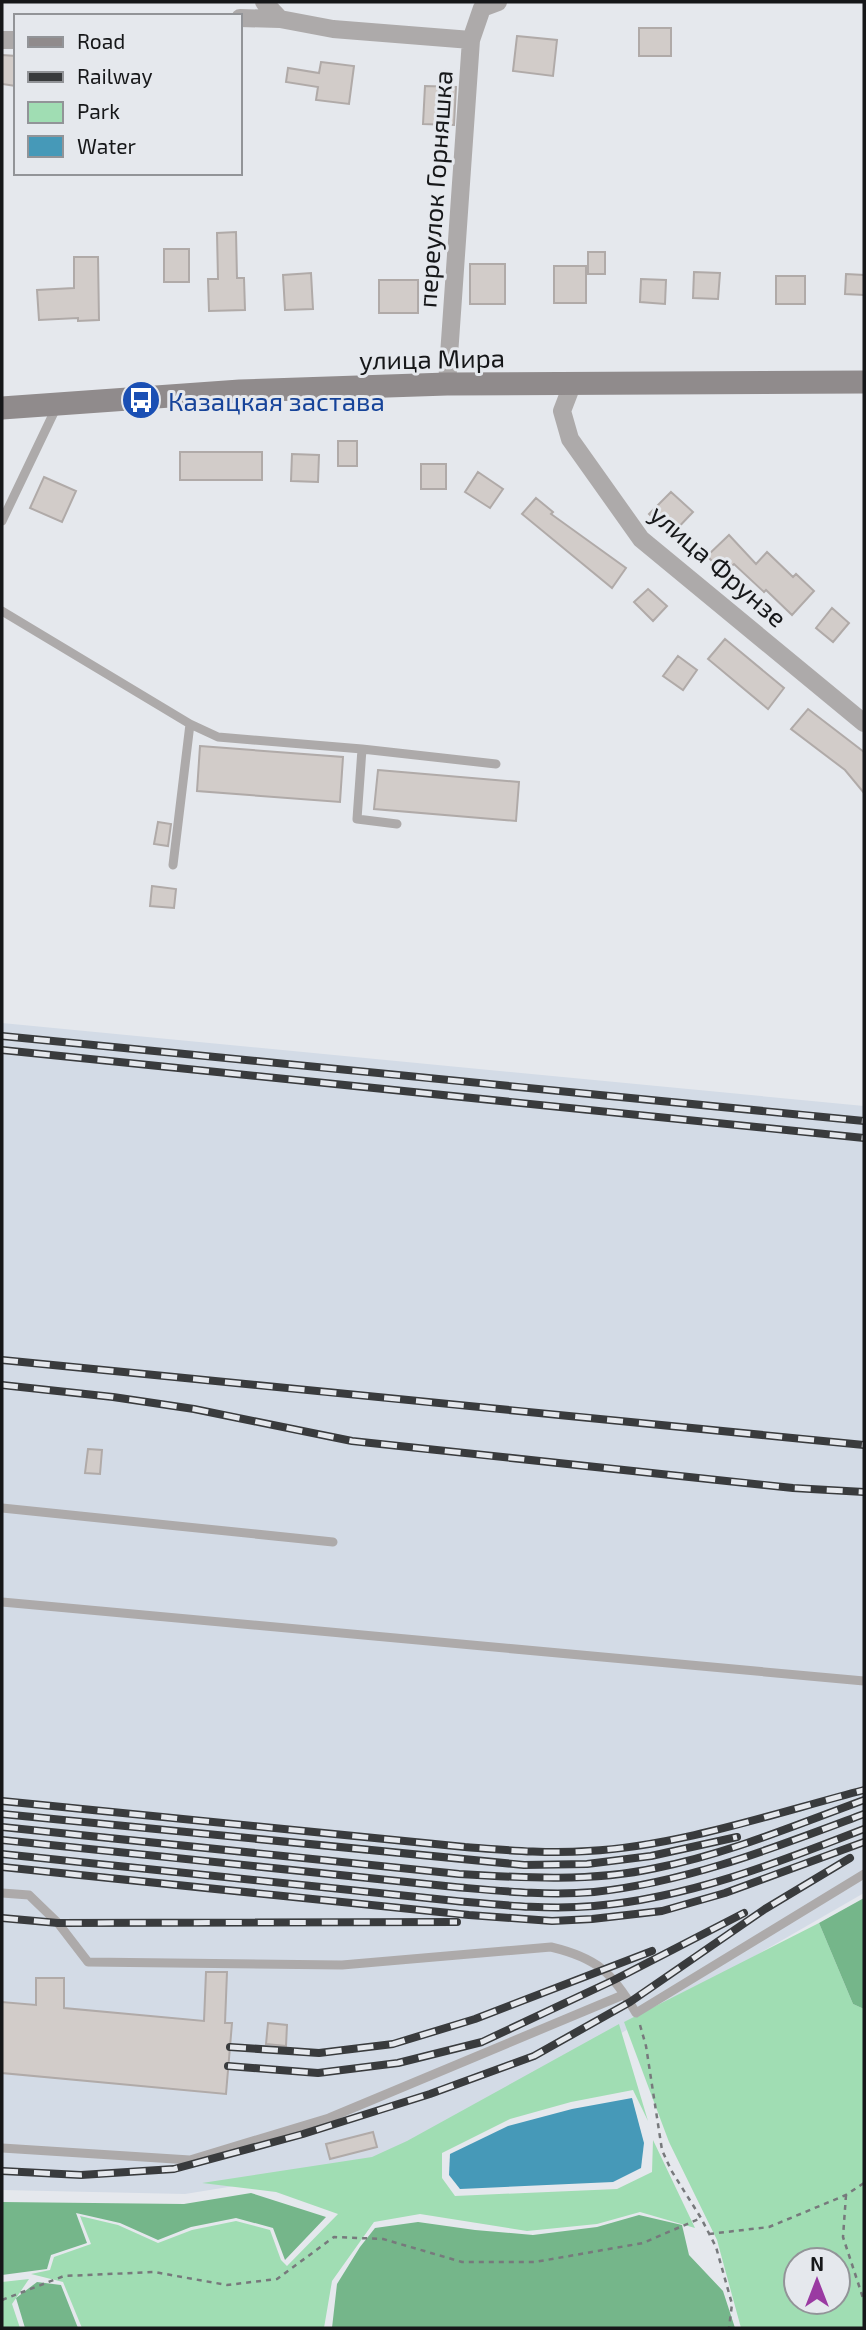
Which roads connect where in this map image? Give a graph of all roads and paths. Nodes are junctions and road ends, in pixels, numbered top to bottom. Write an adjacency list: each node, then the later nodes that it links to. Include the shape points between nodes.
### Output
1 (264, 2): 4 (street)
2 (498, 2): 5 (street, переулок Горняшка, via 482,8)
3 (242, 18): 4 (street)
4 (280, 19): 5 (street, via 333,29)
5 (471, 40): 7 (street, переулок Горняшка)
6 (864, 382): 8 (main road, улица Мира)
7 (447, 384): 8 (main road, улица Мира); 9 (main road, улица Мира)
8 (572, 385): 13 (street, улица Фрунзе, via 562,411 569,439 641,539)
9 (58, 403): 10 (main road, улица Мира); 11 (lane)
10 (2, 408)
11 (2, 521)
12 (2, 611): 14 (lane)
13 (864, 723)
14 (190, 724): 15 (lane, via 218,737); 18 (lane)
15 (362, 749): 16 (lane); 17 (lane, via 357,819)
16 (496, 764)
17 (397, 824)
18 (173, 866)
19 (2, 1507): 20 (lane)
20 (333, 1542)
21 (2, 1602): 22 (lane)
22 (864, 1681)
23 (864, 1874): 26 (lane)
24 (2, 1893): 25 (lane, via 29,1895 88,1962 342,1965 551,1947 594,1962)
25 (624, 1995): 26 (lane); 27 (lane, via 330,2118 190,2160)
26 (636, 2013): 30 (path, via 646,2046 662,2150)
27 (2, 2148)
28 (864, 2183): 29 (path)
29 (846, 2196): 31 (path, via 769,2227); 33 (path, via 843,2237)
30 (701, 2218): 31 (path); 32 (path, via 643,2244 535,2262 462,2262 383,2239 334,2237 277,2279 227,2285 154,2272 64,2276)
31 (709, 2234): 34 (path, via 732,2304)
32 (2, 2300)
33 (864, 2301)
34 (729, 2328)

